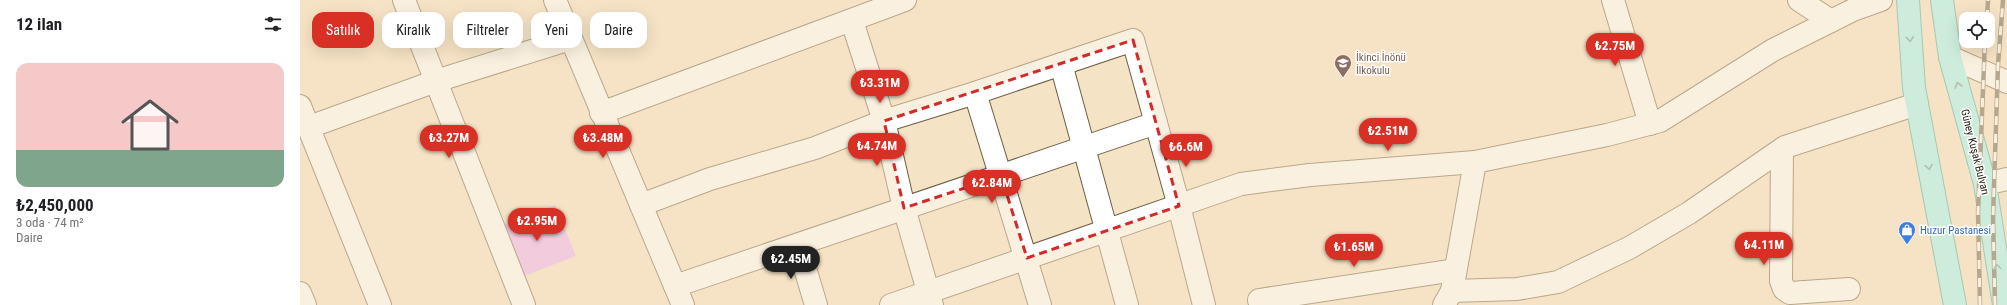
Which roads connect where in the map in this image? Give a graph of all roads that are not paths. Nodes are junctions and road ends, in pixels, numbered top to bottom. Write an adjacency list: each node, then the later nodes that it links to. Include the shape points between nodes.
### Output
1 (404, 0): 16 (street)
2 (555, 0): 9 (street)
3 (905, 0): 10 (street)
4 (1613, 0): 24 (street)
5 (1799, 0): 11 (street)
6 (1881, 0): 11 (street)
7 (1908, 0): 19 (main road, one-way to 19)
8 (1942, 0): 14 (main road, Güney Kuşak Bulvarı)
9 (560, 12)
10 (852, 21): 21 (street); 22 (street)
11 (1831, 21): 24 (street, via 1773,50 1660,121)
12 (541, 48): 16 (street)
13 (574, 48): 21 (street)
14 (1950, 57): 17 (street); 31 (main road, Güney Kuşak Bulvarı, one-way to 14)
15 (1061, 64): 18 (street); 23 (street, via 1133,40); 26 (street)
16 (436, 81): 25 (street); 47 (street)
17 (2007, 82)
18 (975, 93): 22 (street); 29 (street)
19 (1917, 104): 27 (street); 53 (main road, one-way to 53)
20 (300, 106): 25 (street)
21 (601, 112): 32 (street)
22 (884, 121): 32 (street, via 815,148 710,179); 34 (street)
23 (1156, 123): 26 (street); 33 (street)
24 (1650, 124): 28 (street)
25 (309, 127): 46 (street)
26 (1084, 148): 29 (street); 35 (street)
27 (1782, 149): 39 (street, via 1781,281 1784,289 1790,292); 42 (street, via 1689,213 1629,248 1558,282)
28 (1475, 162): 33 (street, via 1310,175 1241,184); 38 (street)
29 (1001, 176): 34 (street); 37 (street)
30 (2007, 179): 31 (street)
31 (1985, 184): 54 (main road, Güney Kuşak Bulvarı, one-way to 31)
32 (641, 205): 41 (street)
33 (1179, 206): 35 (street); 52 (street)
34 (904, 208): 36 (street); 43 (street)
35 (1107, 230): 37 (street); 51 (street)
36 (798, 245): 41 (street); 48 (street)
37 (1027, 258): 43 (street); 50 (street)
38 (1455, 270): 42 (street); 44 (street)
39 (1849, 289)
40 (300, 293): 45 (street)
41 (679, 296)
42 (1448, 298)
43 (931, 299): 49 (street)
44 (1259, 300)
45 (305, 305)
46 (380, 305)
47 (524, 305)
48 (816, 305)
49 (891, 305)
50 (1040, 305)
51 (1128, 305)
52 (1204, 305)
53 (1955, 305)
54 (2004, 305)

